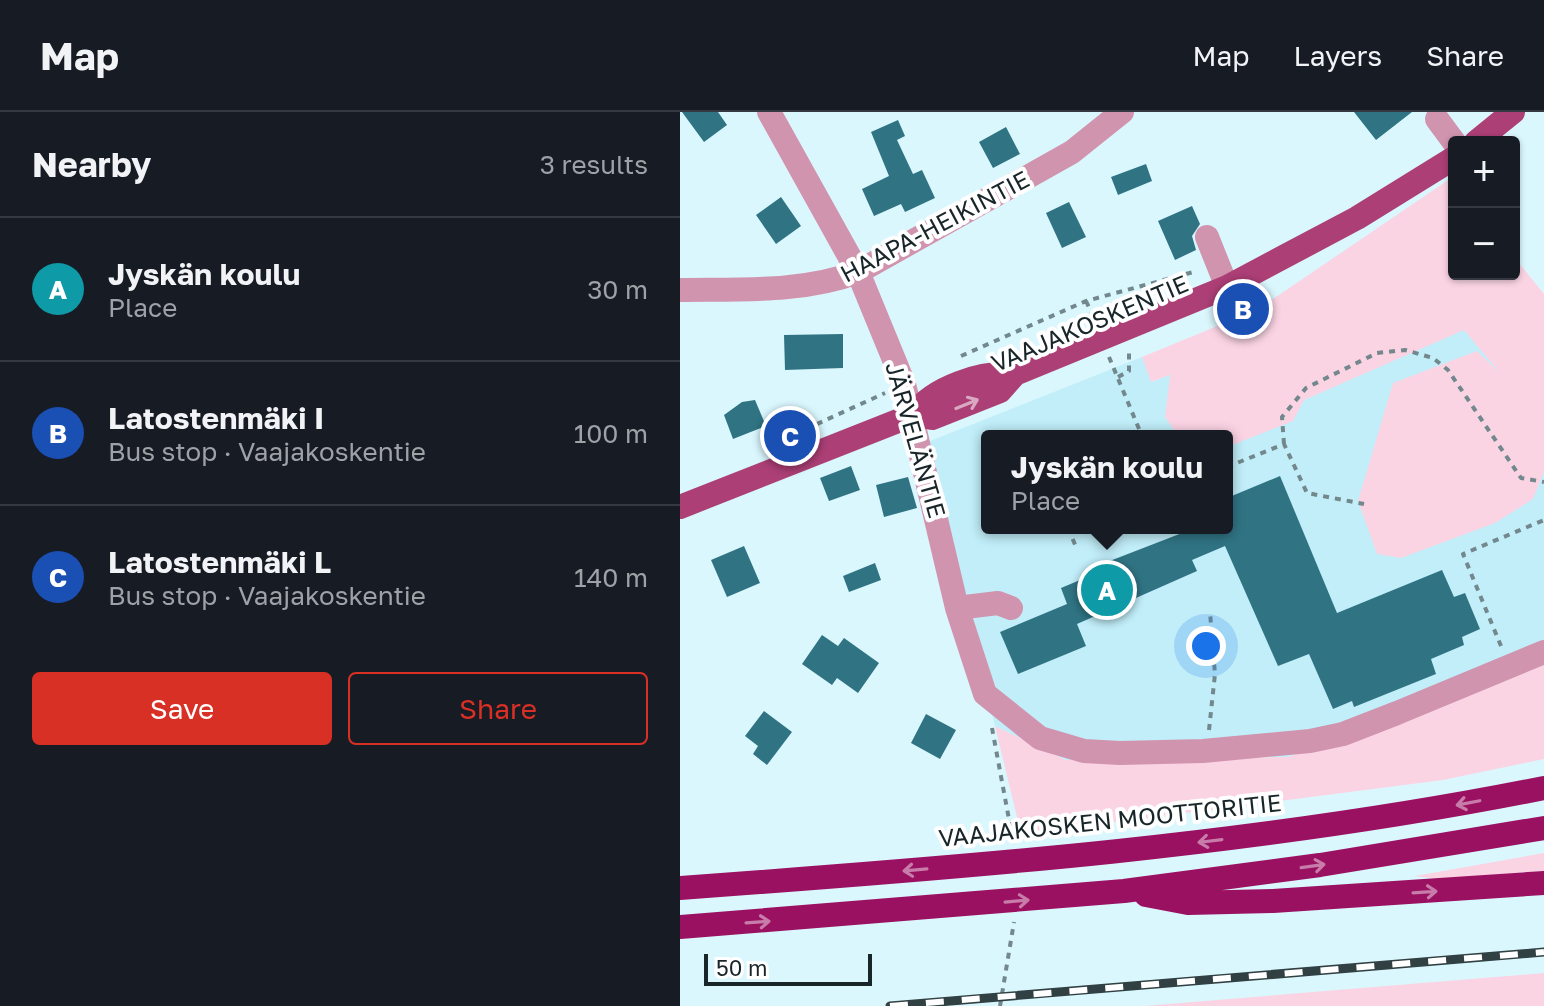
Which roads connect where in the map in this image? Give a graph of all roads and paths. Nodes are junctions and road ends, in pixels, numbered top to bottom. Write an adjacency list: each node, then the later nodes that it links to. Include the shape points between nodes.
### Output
1 (769, 112): 9 (street, JÄRVELÄNTIE)
2 (1122, 112): 9 (street, HAAPA-HEIKINTIE, via 1072,152)
3 (1513, 112): 6 (main road)
4 (1437, 119): 5 (street)
5 (1450, 136)
6 (1483, 136)
7 (1448, 162): 10 (main road, VAAJAKOSKENTIE, via 1357,218)
8 (1207, 237): 10 (street)
9 (858, 272): 11 (street, HAAPA-HEIKINTIE, via 831,282 774,288); 18 (street, JÄRVELÄNTIE)
10 (1224, 278): 12 (path, via 1193,272); 19 (main road, VAAJAKOSKENTIE, via 1015,374 993,372 924,399)
11 (680, 290)
12 (1086, 301): 13 (path, VAAJAKOSKENTIE, via 1096,322); 16 (path)
13 (1087, 328)
14 (1129, 351): 17 (path, via 1129,371)
15 (1109, 357): 17 (path)
16 (950, 362)
17 (1117, 377): 20 (path)
18 (904, 384): 19 (street, JÄRVELÄNTIE); 21 (path)
19 (913, 415): 26 (main road, VAAJAKOSKENTIE); 30 (street, JÄRVELÄNTIE)
20 (1139, 430)
21 (780, 441)
22 (1284, 444): 23 (path); 24 (path, via 1282,417 1306,388 1377,353 1405,350 1433,358 1448,370 1521,478); 25 (path, via 1307,493)
23 (1233, 465)
24 (1544, 482)
25 (1364, 504)
26 (680, 507)
27 (1544, 520): 34 (path, via 1463,554)
28 (1071, 534): 29 (path)
29 (1076, 547)
30 (957, 608): 31 (street, via 998,603); 35 (street, JÄRVELÄNTIE)
31 (1011, 608)
32 (1210, 612): 36 (path, via 1215,674)
33 (1544, 652): 34 (street)
34 (1510, 667): 36 (street, via 1343,734)
35 (985, 694): 36 (street, via 1024,727 1058,746 1120,753); 38 (path)
36 (1203, 751)
37 (1544, 788): 41 (highway, VAAJAKOSKEN MOOTTORITIE, one-way to 41, via 1216,840)
38 (1005, 795)
39 (1544, 828): 42 (highway, one-way to 39)
40 (1544, 883): 42 (highway, one-way to 40, via 1188,903)
41 (680, 888)
42 (1124, 891): 43 (highway, one-way to 42)
43 (680, 927)

